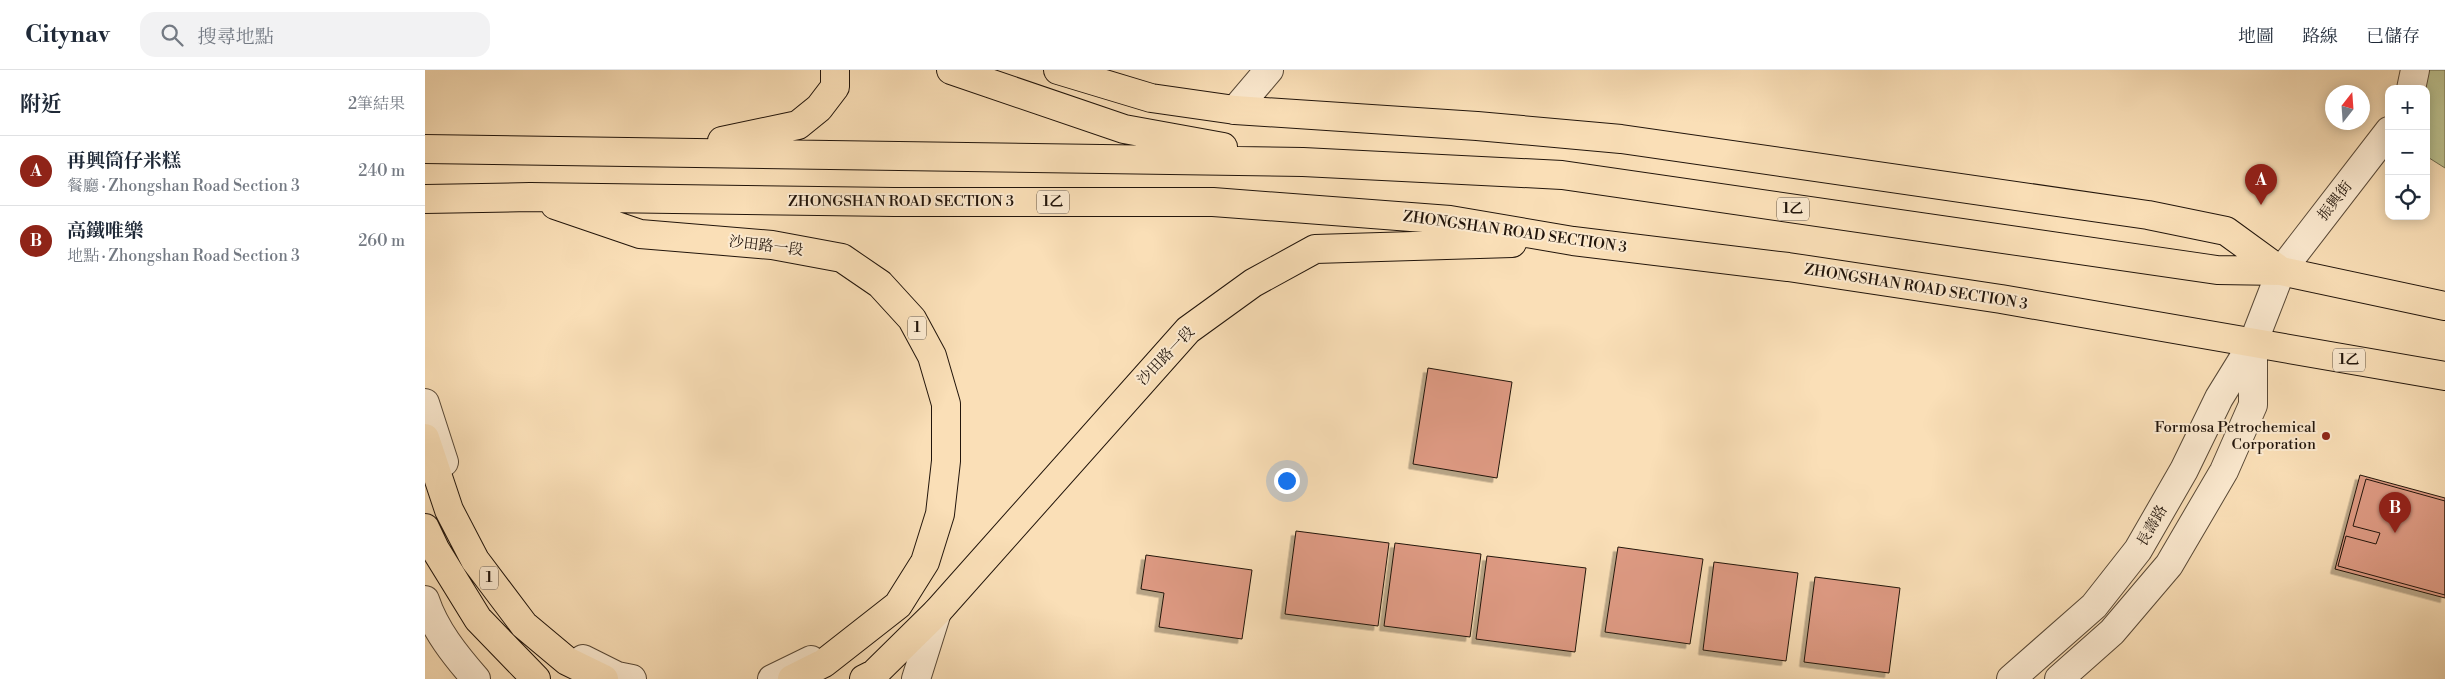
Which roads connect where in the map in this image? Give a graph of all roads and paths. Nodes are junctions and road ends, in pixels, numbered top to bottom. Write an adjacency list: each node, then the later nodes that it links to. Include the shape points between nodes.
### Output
1 (835, 70): 10 (main road, via 835,87 819,108 798,125)
2 (951, 70): 11 (main road, via 1124,129)
3 (1058, 70): 7 (main road, via 1151,98)
4 (1269, 70): 7 (street)
5 (2415, 70): 6 (street)
6 (2412, 85)
7 (1235, 110): 15 (main road, via 1621,139 2119,211 2226,231)
8 (2385, 136): 15 (street, 振興街)
9 (425, 149): 10 (main road, 1乙)
10 (670, 153): 11 (main road, 1乙)
11 (1303, 162): 15 (main road, 1乙, via 1562,175 2217,270)
12 (530, 197): 13 (main road, ZHONGSHAN ROAD SECTION 3 / 1); 14 (main road, ZHONGSHAN ROAD SECTION 3 / 1乙, via 1213,202 1450,220); 28 (street, via 635,242 772,253 837,267 874,293 903,326 922,360 936,405 937,460 932,515 919,558 893,597 821,655); 29 (main road, 沙田路一段 / 1, via 640,234 773,245 841,258 880,284 912,319 932,356 946,404 946,461 941,514 925,562 898,604 824,663)
13 (425, 199)
14 (1573, 241): 17 (main road, ZHONGSHAN ROAD SECTION 3 / 1乙, via 2001,299); 23 (main road, 沙田路一段, via 1315,250 1253,283 1188,330)
15 (2281, 271): 16 (main road, 1乙); 17 (street, 長壽路)
16 (2445, 306)
17 (2253, 343): 18 (main road, ZHONGSHAN ROAD SECTION 3 / 1乙); 32 (street, 長壽路, via 2219,398 2139,550 2094,606); 33 (street, 長壽路, via 2253,405 2224,471 2169,565 2112,632)
18 (2445, 376)
19 (425, 403): 27 (street, via 459,510 481,557 529,620 573,654 617,676)
20 (425, 438): 26 (main road, 1, via 449,510 475,560 524,625 567,661)
21 (425, 528): 25 (main road, 1, via 478,619)
22 (425, 600): 24 (street, via 431,618 457,658)
23 (937, 612): 30 (main road, 沙田路一段, via 874,674); 31 (street)
24 (476, 679)
25 (536, 679)
26 (604, 679)
27 (632, 679)
28 (772, 679)
29 (792, 679)
30 (864, 679)
31 (916, 679)
32 (2011, 679)
33 (2059, 679)

